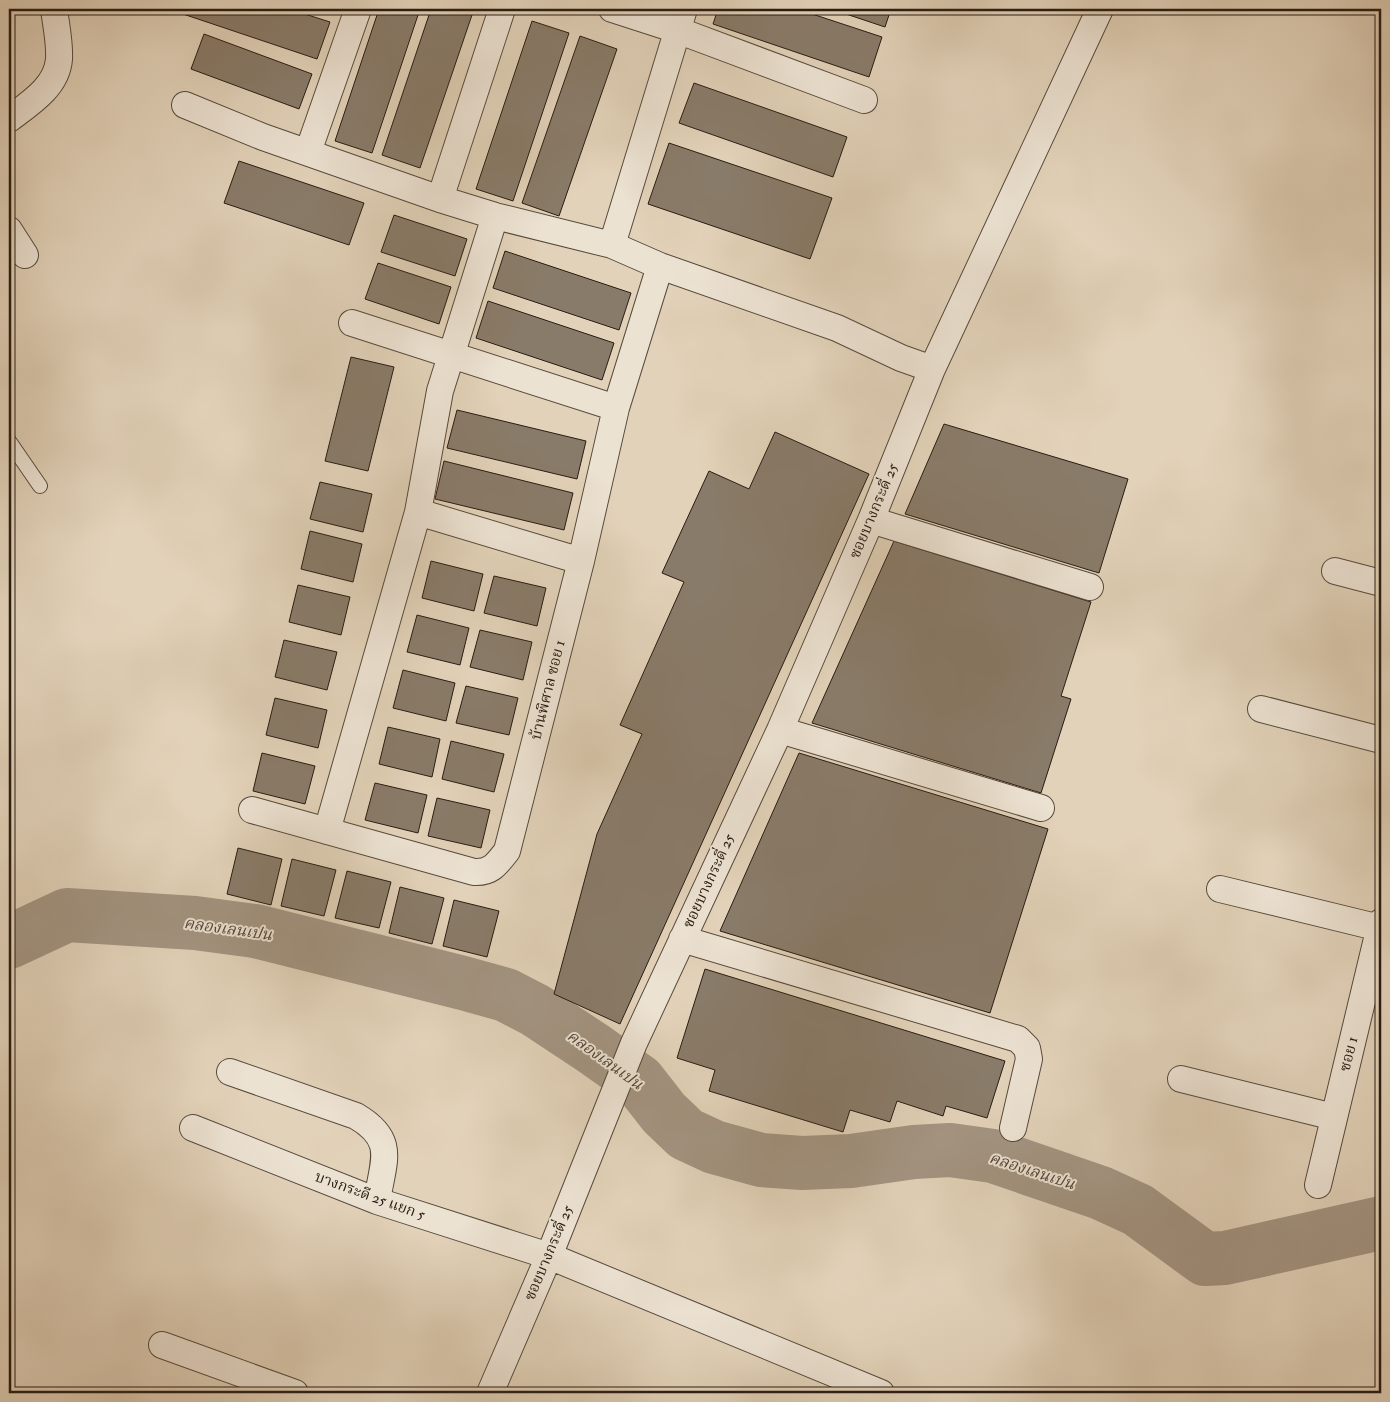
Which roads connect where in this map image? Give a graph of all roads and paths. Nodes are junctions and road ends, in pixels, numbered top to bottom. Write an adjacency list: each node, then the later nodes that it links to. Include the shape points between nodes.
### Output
1 (54, 9): 9 (street, via 59,59 54,76 46,88)
2 (358, 9): 10 (street)
3 (502, 9): 11 (street)
4 (612, 9): 6 (street)
5 (1100, 9): 19 (street, ซอยบางกระดี่ 25)
6 (681, 20): 7 (street); 14 (street)
7 (864, 100)
8 (185, 105): 10 (street, via 209,117)
9 (9, 119)
10 (308, 152): 11 (street)
11 (440, 199): 12 (street)
12 (495, 216): 14 (street); 18 (street)
13 (9, 230): 15 (street)
14 (612, 245): 16 (street)
15 (25, 255)
16 (660, 266): 19 (street, via 805,316); 20 (street, บ้านพิศาล ซอย 1)
17 (352, 323): 18 (street)
18 (450, 355): 20 (street); 23 (street, via 440,391)
19 (932, 369): 24 (street, ซอยบางกระดี่ 25)
20 (616, 408): 25 (street, บ้านพิศาล ซอย 1)
21 (9, 441): 22 (lane)
22 (40, 486)
23 (418, 512): 25 (street); 34 (street)
24 (871, 520): 28 (street); 30 (street, ซอยบางกระดี่ 25)
25 (581, 561): 34 (street, บ้านพิศาล ซอย 1, via 507,850 496,865 486,872 474,872)
26 (1335, 571): 27 (street)
27 (1381, 583)
28 (1090, 587)
29 (1261, 709): 31 (street)
30 (780, 730): 32 (street); 37 (street, ซอยบางกระดี่ 25)
31 (1381, 740)
32 (1042, 808)
33 (252, 810): 34 (street, บ้านพิศาล ซอย 1)
34 (327, 831)
35 (1220, 889): 36 (street)
36 (1381, 925): 40 (street, ซอย 1)
37 (682, 939): 42 (street, via 1018,1039 1027,1048 1028,1060); 45 (street, ซอยบางกระดี่ 25, via 634,1042)
38 (230, 1072): 44 (street, via 356,1116 369,1124 382,1138 385,1148)
39 (1181, 1079): 40 (street)
40 (1334, 1118): 43 (street, ซอย 1)
41 (193, 1128): 44 (street, บางกระดี 25 แยก 5)
42 (1014, 1128)
43 (1318, 1185)
44 (377, 1201): 45 (street, บางกระดี 25 แยก 5)
45 (549, 1256): 48 (street, ซอยบางกระดี่ 25); 49 (street, บางกระดี 25 แยก 5)
46 (162, 1345): 47 (street)
47 (295, 1393)
48 (490, 1393)
49 (881, 1393)

